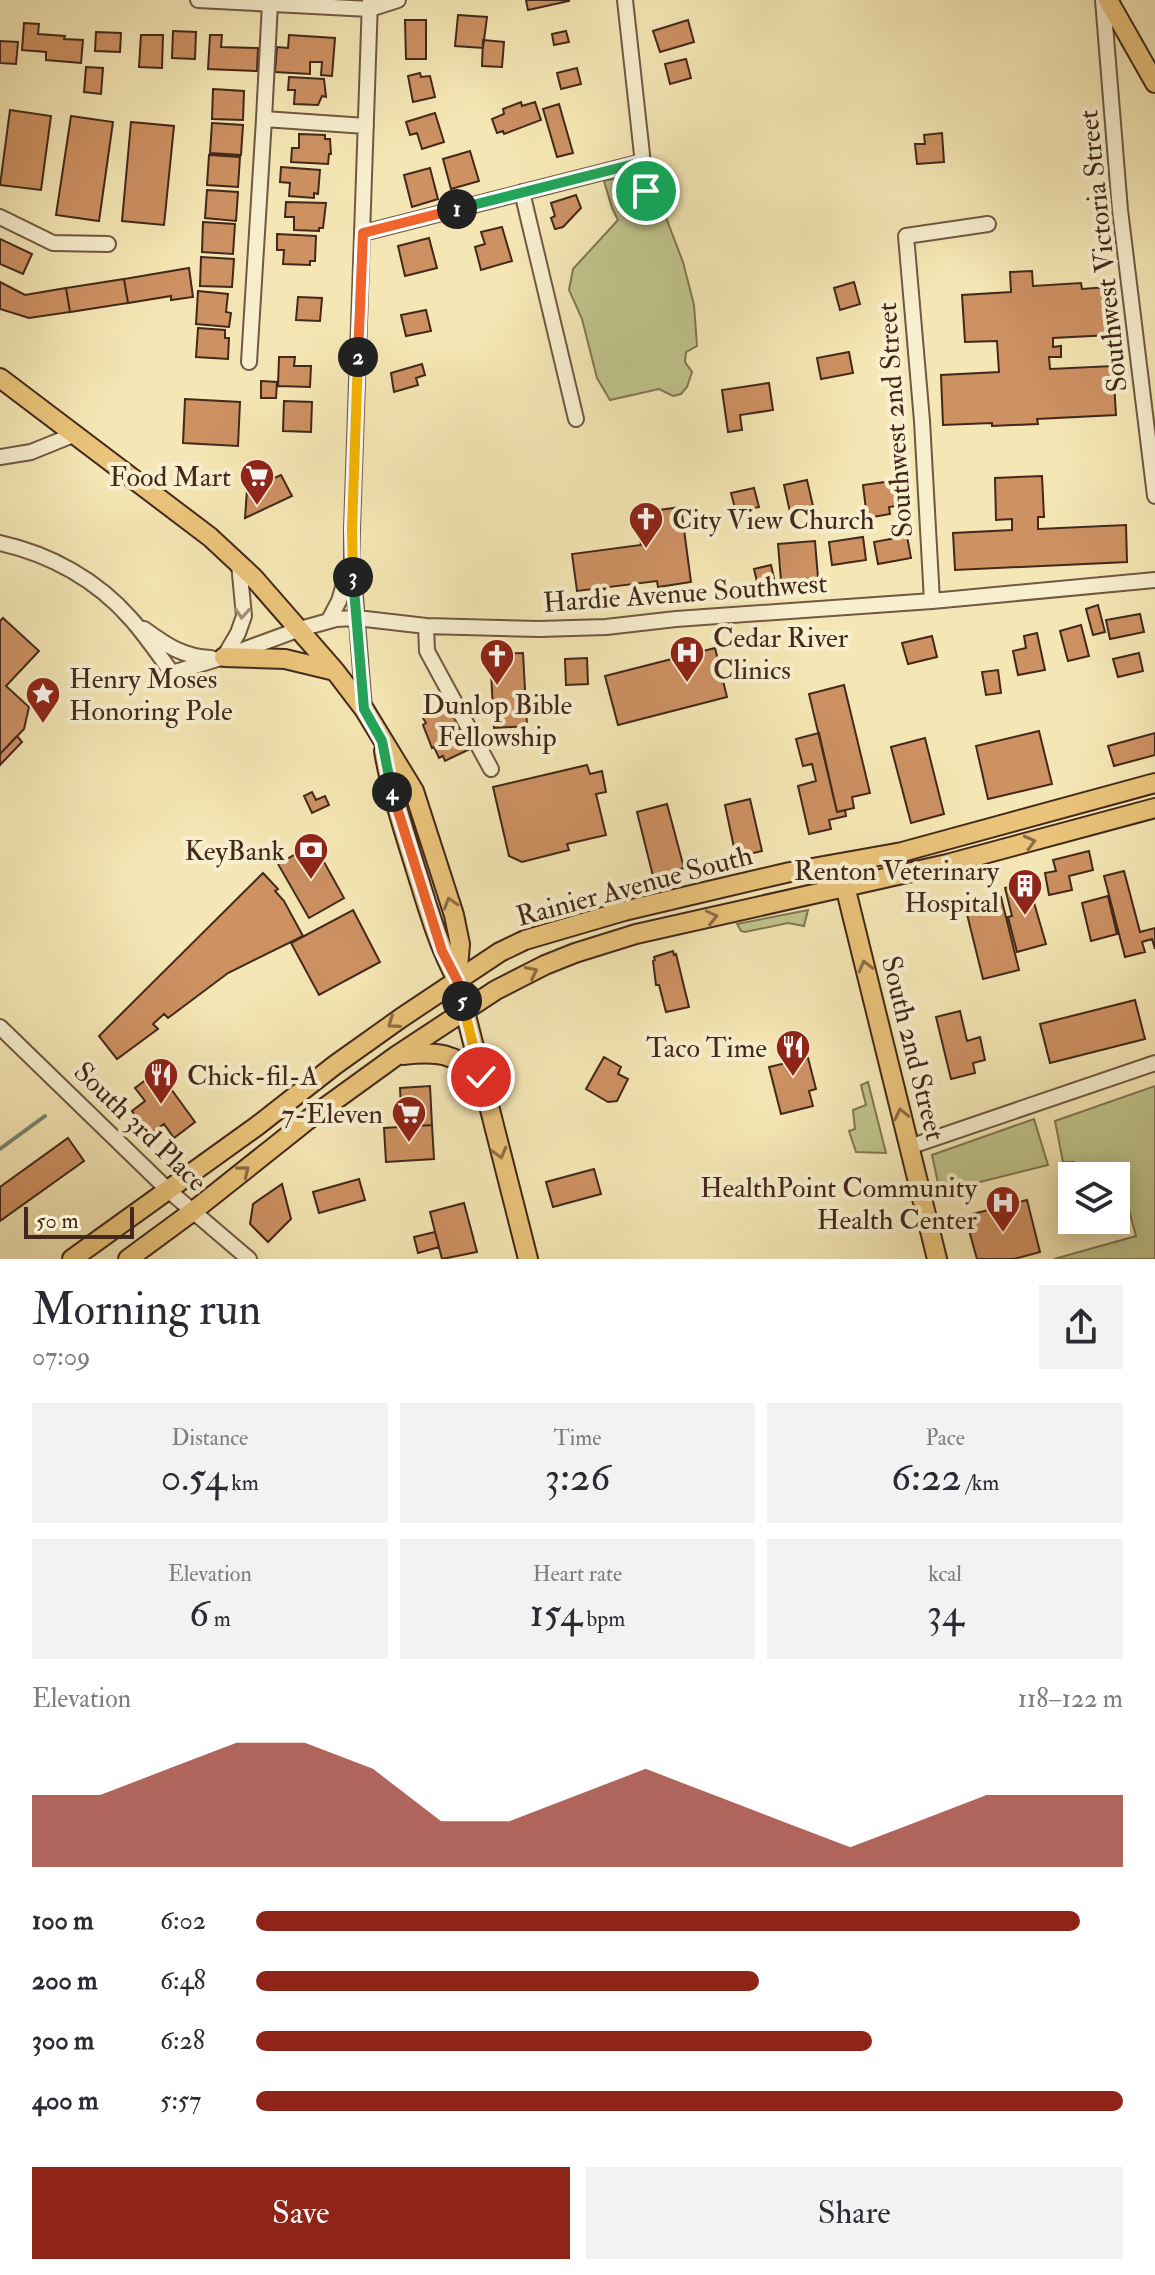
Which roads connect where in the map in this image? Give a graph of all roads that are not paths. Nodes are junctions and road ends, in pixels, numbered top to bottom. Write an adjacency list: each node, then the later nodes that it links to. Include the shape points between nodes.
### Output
1 (198, 0): 5 (street)
2 (398, 0): 6 (street)
3 (625, 0): 10 (street)
4 (1106, 0): 7 (main road); 22 (street, Southwest Victoria Street, via 1120,210)
5 (270, 3): 6 (street); 8 (street)
6 (370, 4): 9 (street)
7 (1155, 83)
8 (264, 119): 9 (street); 17 (street)
9 (366, 126): 15 (street)
10 (642, 162): 11 (street); 12 (street)
11 (646, 191)
12 (522, 192): 15 (street); 19 (street)
13 (0, 217): 16 (street, via 53,243)
14 (988, 224): 27 (street, Southwest 2nd Street, via 906,236)
15 (363, 233): 24 (street)
16 (108, 244)
17 (249, 362)
18 (0, 378): 20 (main road)
19 (576, 419)
20 (73, 435): 21 (street, via 31,452); 25 (main road)
21 (0, 457)
22 (1155, 496)
23 (0, 543): 29 (street, Hardie Avenue Southwest, via 79,574)
24 (352, 559): 28 (street); 30 (street)
25 (239, 564): 32 (main road); 33 (street, one-way to 33, via 244,616)
26 (1155, 580): 27 (street, Hardie Avenue Southwest)
27 (932, 601): 31 (street, Hardie Avenue Southwest, via 606,627)
28 (357, 618): 30 (street, Hardie Avenue Southwest); 31 (street, Hardie Avenue Southwest); 35 (street)
29 (133, 620): 33 (street, Hardie Avenue Southwest, via 185,655); 33 (street, Hardie Avenue Southwest, via 172,673)
30 (329, 620): 32 (street, Hardie Avenue Southwest)
31 (426, 626): 36 (street, via 427,651)
32 (300, 629): 33 (street, Hardie Avenue Southwest); 34 (main road)
33 (224, 657): 34 (main road, via 285,659)
34 (335, 671): 35 (main road)
35 (364, 709): 41 (main road, via 414,791 454,915 460,944)
36 (491, 769)
37 (1155, 783): 39 (main road, Rainier Avenue South)
38 (1155, 808): 40 (main road, Rainier Avenue South, one-way to 38)
39 (840, 864): 40 (main road, South 2nd Street); 41 (main road, Rainier Avenue South, via 669,900 525,940)
40 (846, 889): 42 (main road, Rainier Avenue South, one-way to 40, via 496,990 575,953 636,934); 47 (main road, South 2nd Street, one-way to 40)
41 (457, 980): 42 (main road); 48 (main road, Rainier Avenue South, one-way to 48)
42 (465, 1011): 44 (main road, Rainier Avenue South); 46 (main road)
43 (0, 1027): 48 (street, South 3rd Place)
44 (396, 1056): 46 (main road, via 440,1054); 49 (main road, Rainier Avenue South, one-way to 44)
45 (1155, 1063): 47 (street)
46 (481, 1077): 54 (main road, one-way to 54)
47 (909, 1147): 50 (main road, South 2nd Street)
48 (168, 1190): 49 (street, South 3rd Place); 51 (main road, Rainier Avenue South)
49 (192, 1212): 52 (main road, Rainier Avenue South); 53 (street, South 3rd Place)
50 (935, 1254)
51 (72, 1259)
52 (128, 1259)
53 (249, 1259)
54 (528, 1259)

